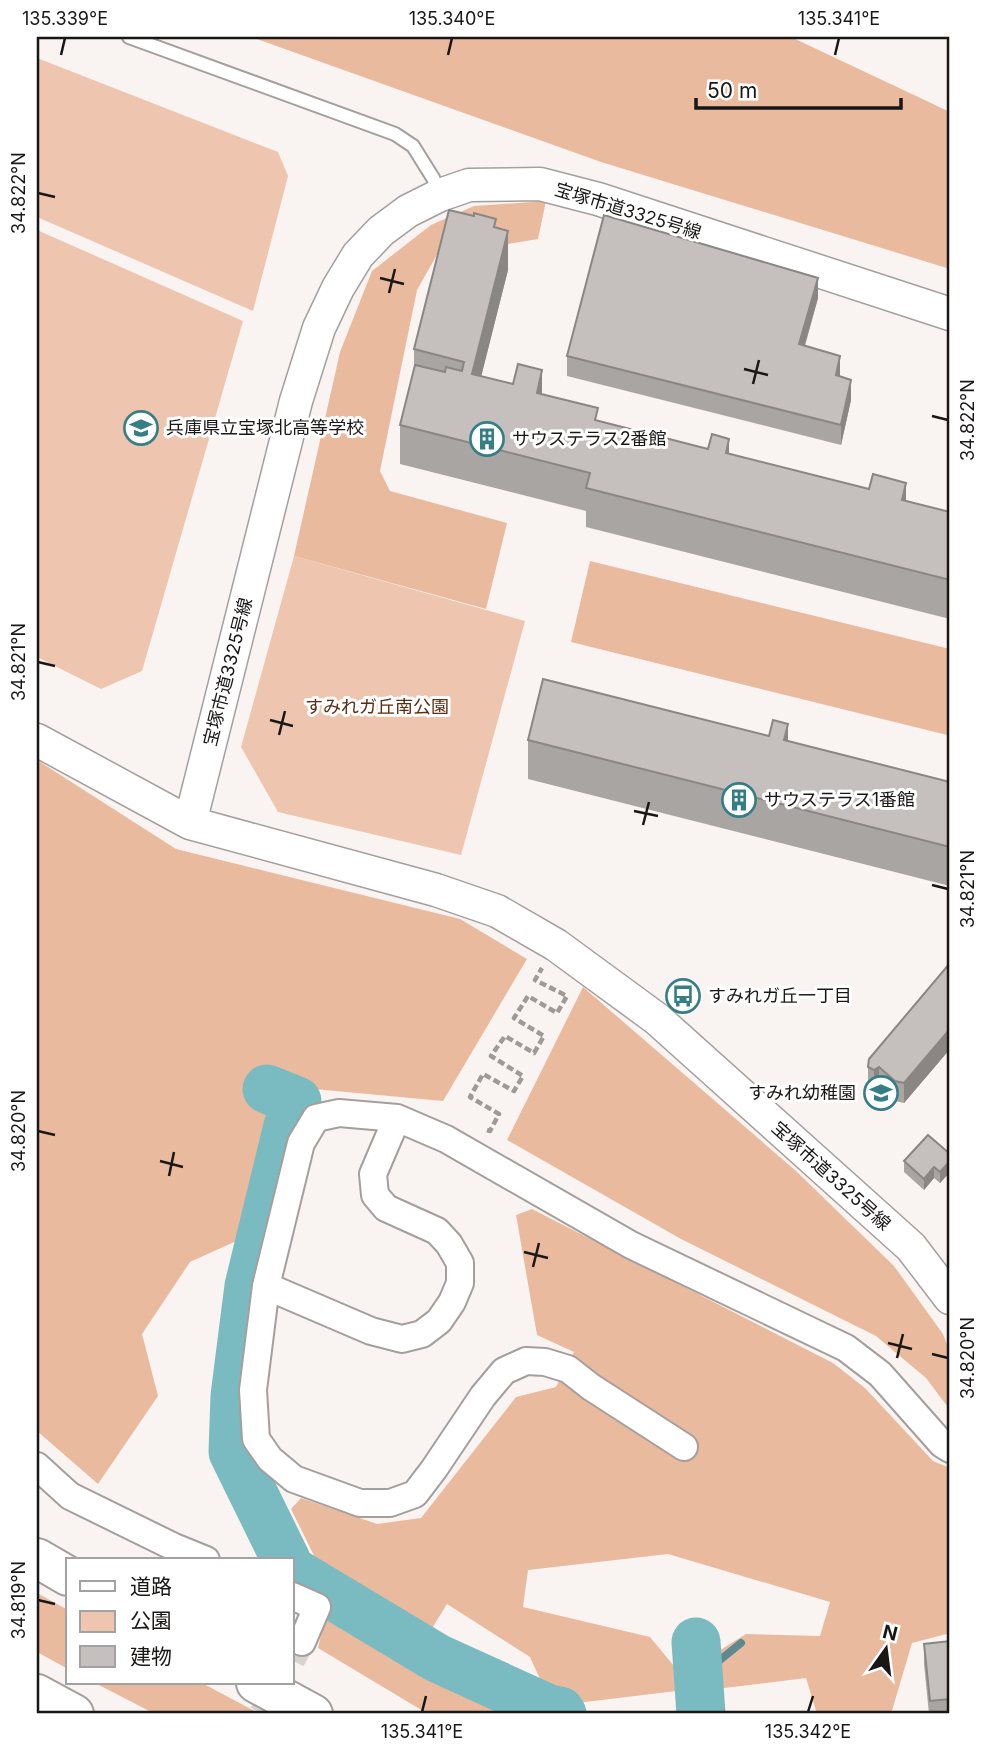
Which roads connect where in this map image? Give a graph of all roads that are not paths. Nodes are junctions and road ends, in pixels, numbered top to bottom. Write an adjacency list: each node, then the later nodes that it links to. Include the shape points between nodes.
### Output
1 (129, 37): 2 (lane, via 396,134 413,146)
2 (440, 195): 3 (street, 宝塚市道3325号線, via 469,185 540,184); 5 (street, 宝塚市道3325号線, via 381,231 358,255 319,328 296,401)
3 (950, 314)
4 (37, 740): 5 (street)
5 (190, 823): 8 (street, 宝塚市道3325号線, via 436,890 497,911 556,945 657,1019 911,1247)
6 (397, 1118): 7 (street, via 339,1113 316,1118 301,1143); 7 (street, via 373,1174 375,1195 386,1208 437,1231 460,1263 460,1283 439,1321 422,1334 402,1339 371,1331); 10 (street, via 446,1139 631,1245 846,1348 880,1374)
7 (267, 1286): 9 (street, via 253,1390 256,1439 270,1459 294,1479 360,1503 390,1503 415,1494 497,1379 526,1362 568,1369)
8 (950, 1297)
9 (684, 1447)
10 (950, 1449)
11 (37, 1466): 13 (street, via 70,1496)
12 (37, 1558): 14 (highway)
13 (201, 1558)
14 (66, 1575)
15 (294, 1597): 16 (street, via 317,1607)
16 (302, 1642)
17 (258, 1684): 20 (highway)
18 (37, 1694): 19 (highway)
19 (74, 1714)
20 (313, 1714)

